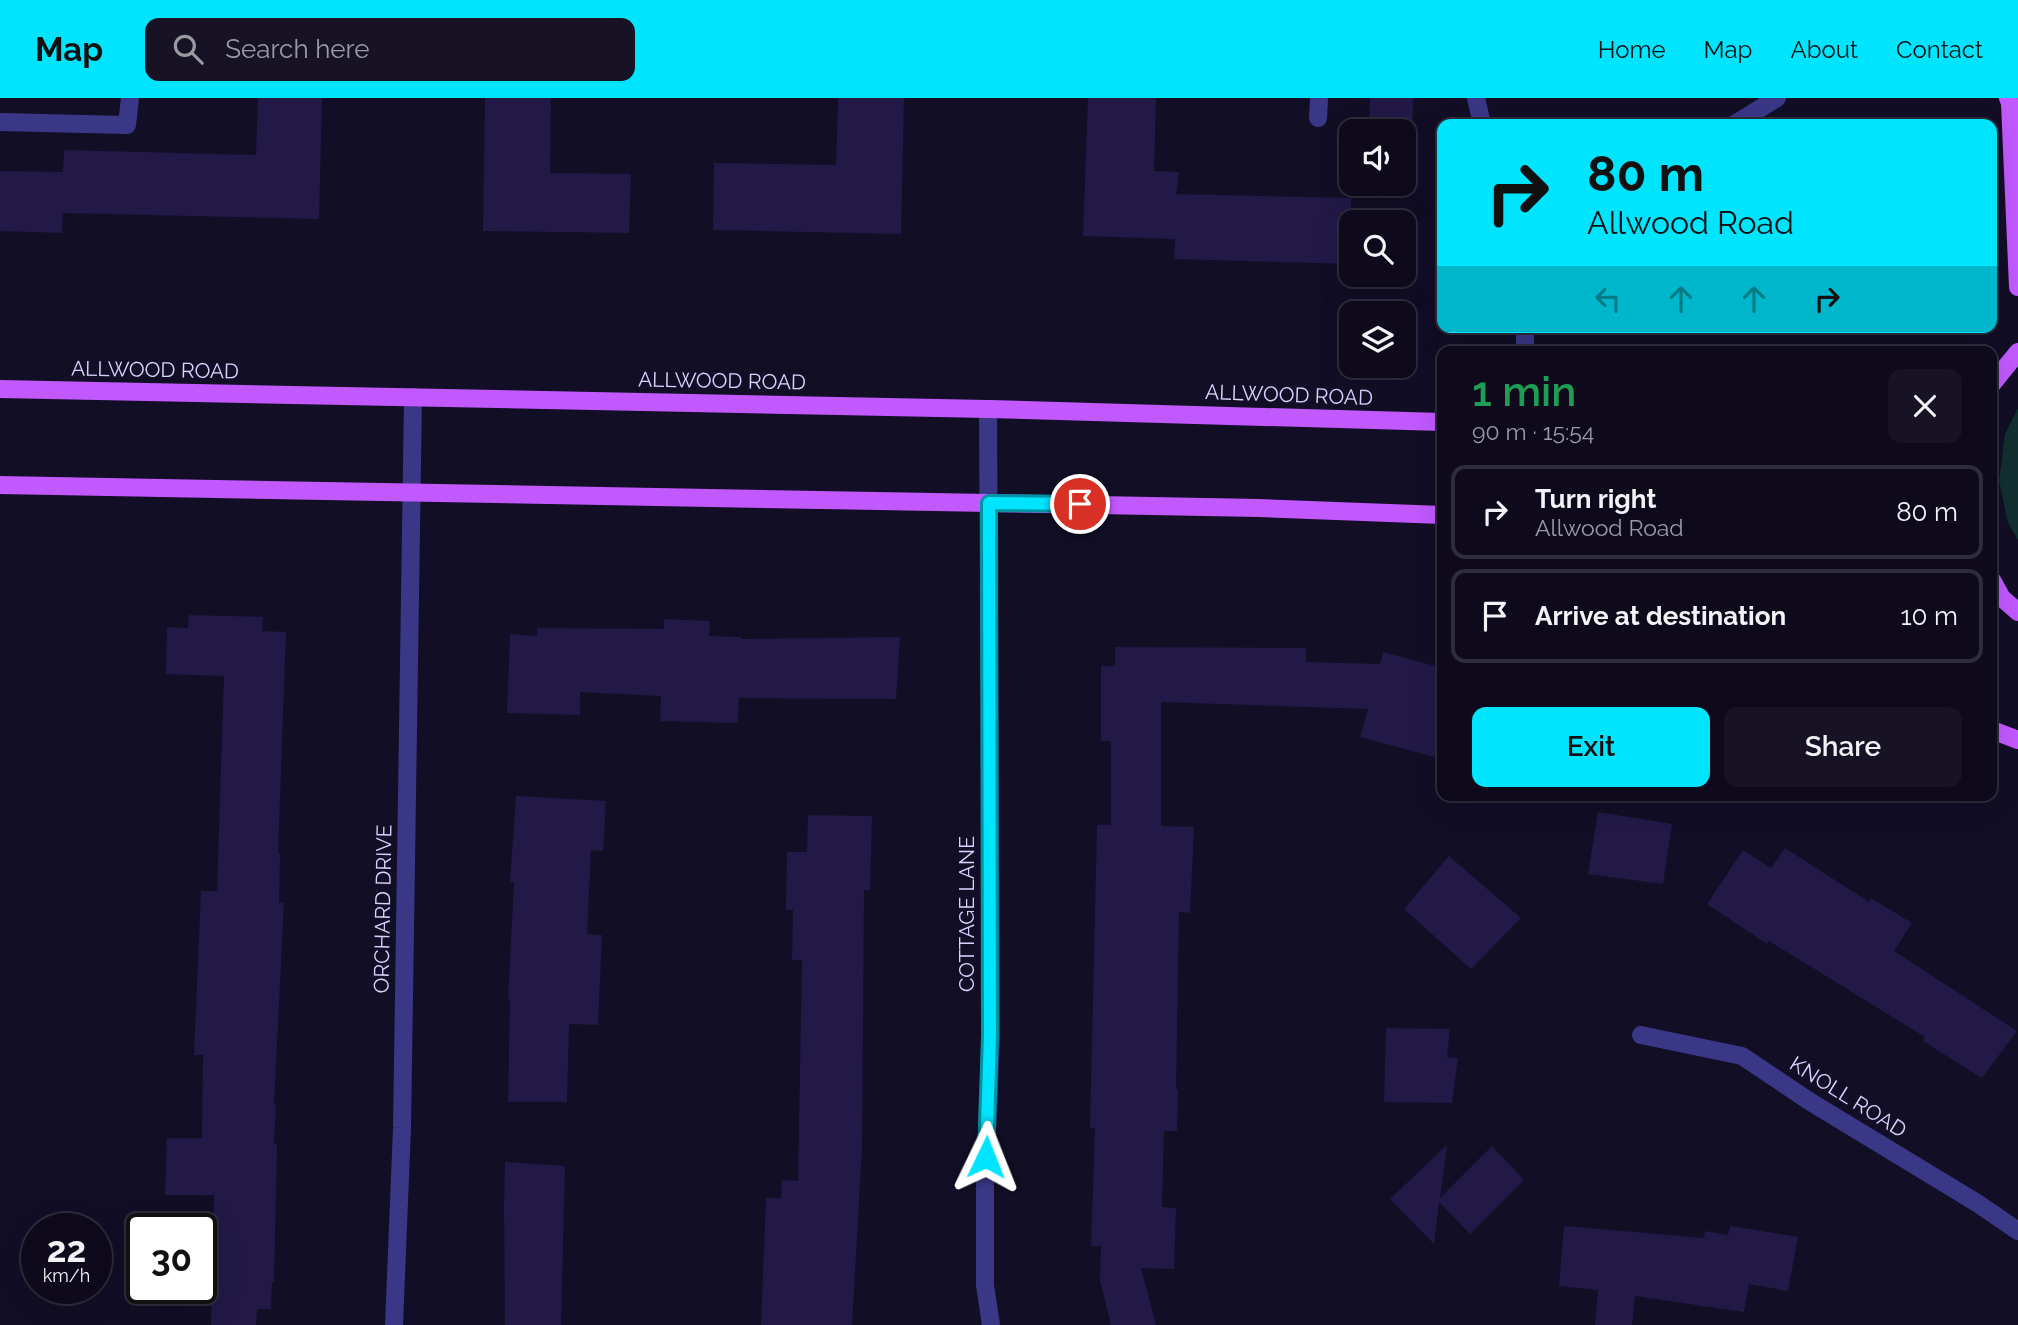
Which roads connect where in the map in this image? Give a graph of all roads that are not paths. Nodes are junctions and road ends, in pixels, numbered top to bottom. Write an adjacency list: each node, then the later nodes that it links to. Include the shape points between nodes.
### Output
1 (130, 98): 9 (street, via 127,125)
2 (1319, 98): 6 (street)
3 (1476, 98): 7 (street)
4 (1777, 98): 8 (street)
5 (2013, 106): 10 (main road)
6 (1318, 118)
7 (1481, 119)
8 (1743, 119)
9 (0, 122)
10 (2018, 287)
11 (2018, 352): 12 (main road)
12 (1997, 376)
13 (0, 389): 14 (main road, ALLWOOD ROAD)
14 (413, 397): 15 (main road, ALLWOOD ROAD); 18 (street, ORCHARD DRIVE)
15 (988, 409): 16 (main road, ALLWOOD ROAD); 19 (street, COTTAGE LANE)
16 (1437, 422)
17 (0, 485): 18 (main road)
18 (412, 493): 19 (main road); 27 (street, ORCHARD DRIVE, via 403,1115)
19 (989, 503): 20 (main road); 28 (street, COTTAGE LANE, via 990,1035 985,1285)
20 (1437, 516)
21 (1997, 589): 22 (main road)
22 (2018, 612)
23 (1997, 732): 24 (main road)
24 (2018, 740)
25 (1641, 1035): 26 (street, KNOLL ROAD, via 1742,1056)
26 (2018, 1231)
27 (394, 1325)
28 (991, 1325)

